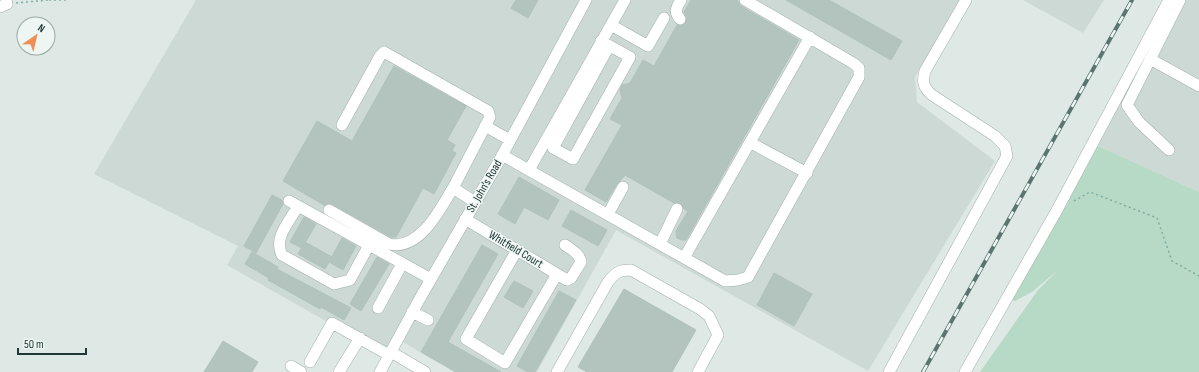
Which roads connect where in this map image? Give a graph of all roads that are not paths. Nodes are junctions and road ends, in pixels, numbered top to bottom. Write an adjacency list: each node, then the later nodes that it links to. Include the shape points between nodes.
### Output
1 (586, 0): 17 (street, St. John's Road)
2 (625, 0): 10 (street)
3 (681, 0): 9 (street, via 675,9)
4 (745, 0): 11 (street)
5 (966, 0): 51 (street, via 925,71 922,82 932,95 996,136 1005,146 1007,156)
6 (1169, 0): 52 (street, via 1058,210)
7 (1180, 0): 13 (street)
8 (664, 18): 10 (street, via 648,46)
9 (680, 19)
10 (611, 25): 12 (street)
11 (810, 37): 18 (street); 22 (street, via 854,63 859,68 859,77)
12 (605, 44): 12 (street, via 630,57 574,159 553,148); 21 (street)
13 (1150, 59): 14 (street); 19 (street, via 1127,105 1139,122)
14 (1199, 86)
15 (342, 125): 16 (street, via 384,52 488,111 490,117)
16 (485, 126): 17 (street); 24 (street)
17 (510, 140): 20 (street, St. John's Road)
18 (751, 143): 22 (street); 34 (street)
19 (1169, 150)
20 (502, 155): 21 (street); 25 (street, St. John's Road)
21 (529, 170): 28 (street)
22 (807, 173): 34 (street, via 748,277 725,281)
23 (624, 186): 28 (street)
24 (453, 188): 25 (street); 27 (street, via 425,230 417,237 395,245)
25 (475, 202): 29 (street, St. John's Road)
26 (677, 209): 30 (street)
27 (329, 210)
28 (608, 214): 30 (street)
29 (465, 219): 33 (street, Whitfield Court); 37 (street, St. John's Road)
30 (660, 244): 34 (street)
31 (369, 245): 31 (street, via 294,203 278,240 278,248 282,255 334,284 350,280); 35 (street)
32 (565, 245): 36 (street, Whitfield Court, via 580,257 581,262 567,280)
33 (517, 250): 36 (street, Whitfield Court); 36 (street, via 466,339 505,363)
34 (684, 258)
35 (402, 264): 37 (street); 38 (street)
36 (556, 274)
37 (430, 279): 39 (street, St. John's Road)
38 (378, 308)
39 (412, 312): 40 (street); 42 (street, St. John's Road)
40 (428, 320)
41 (360, 338): 42 (street); 43 (street, via 332,323); 46 (street)
42 (390, 354): 47 (street, St. John's Road); 48 (street)
43 (310, 362)
44 (291, 366): 45 (street)
45 (302, 372)
46 (339, 372)
47 (380, 372)
48 (425, 372)
49 (557, 372): 50 (street, via 608,282 615,273 622,270 631,270 709,316 718,335)
50 (698, 372)
51 (889, 372)
52 (966, 372)

